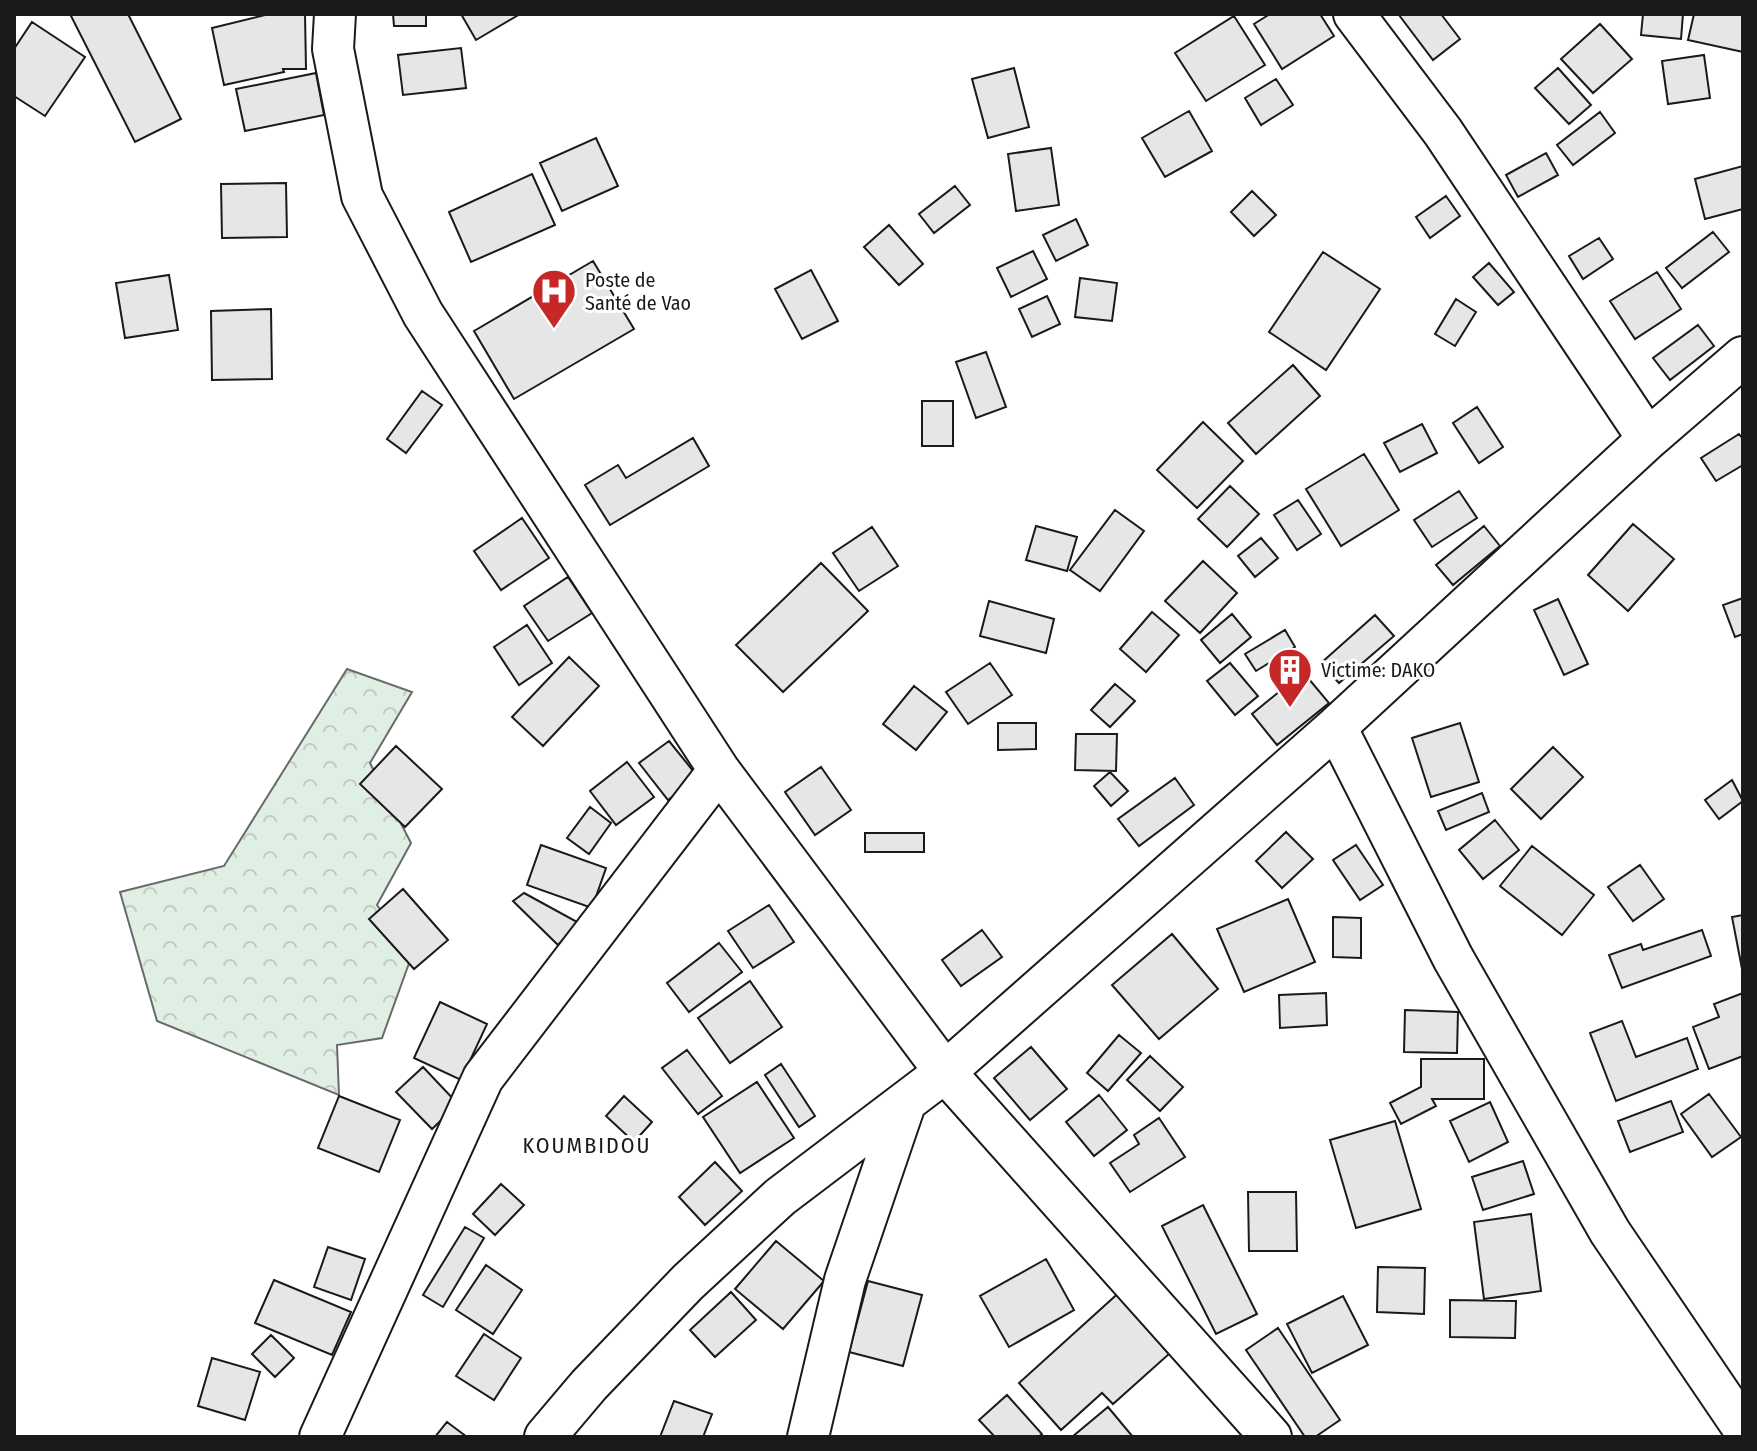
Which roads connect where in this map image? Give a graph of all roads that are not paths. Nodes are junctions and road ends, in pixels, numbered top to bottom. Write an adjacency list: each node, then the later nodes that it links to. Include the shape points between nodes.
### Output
1 (335, 14): 6 (street, via 333,49 362,196 423,314)
2 (1354, 14): 4 (street, via 1443,132)
3 (1743, 357): 4 (street)
4 (1648, 439): 5 (street)
5 (1336, 727): 7 (street); 9 (street, via 1453,958 1610,1232)
6 (719, 770): 7 (street); 10 (street, via 483,1078)
7 (945, 1072): 8 (street); 13 (street)
8 (905, 1104): 11 (street, via 780,1197 688,1282); 12 (street, via 845,1280)
9 (1743, 1428)
10 (320, 1437)
11 (545, 1437)
12 (808, 1437)
13 (1271, 1437)

